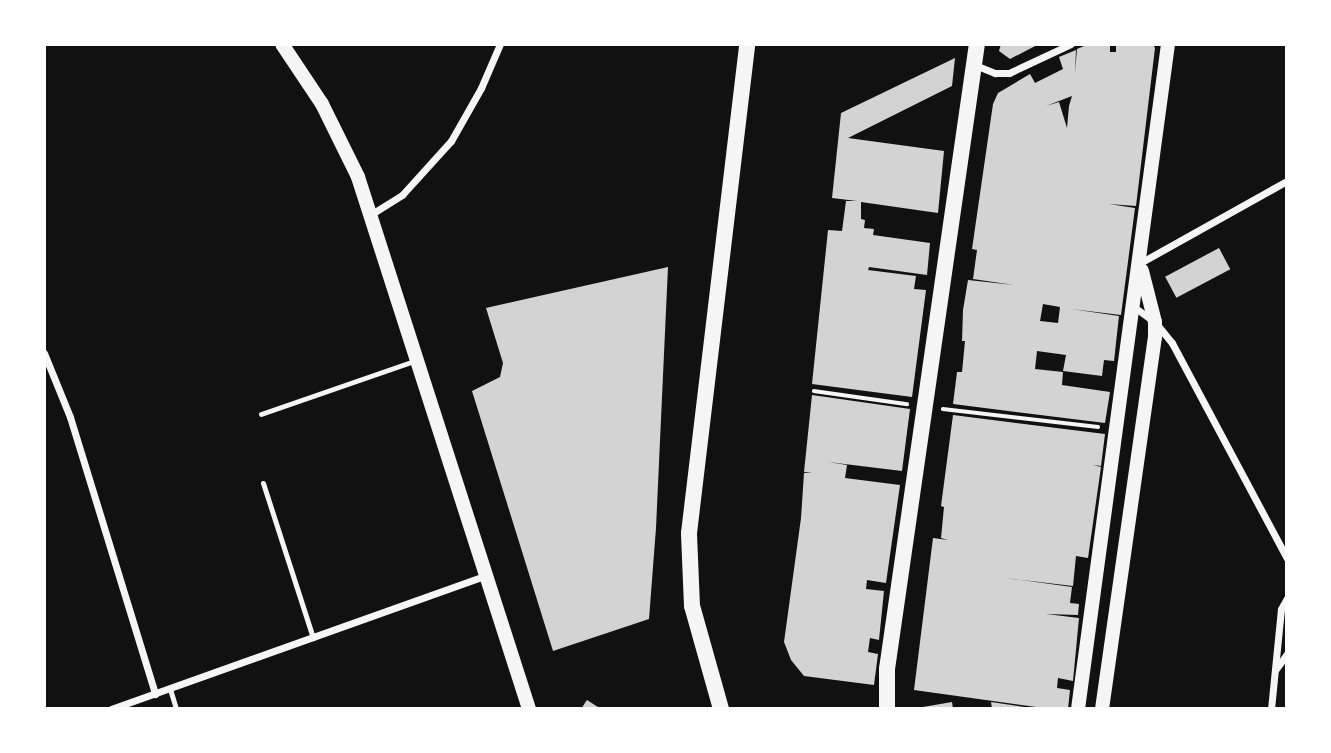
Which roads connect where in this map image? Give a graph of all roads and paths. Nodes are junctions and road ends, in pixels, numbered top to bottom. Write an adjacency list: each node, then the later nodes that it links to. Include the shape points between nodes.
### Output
1 (282, 44): 9 (main road, via 341,137)
2 (500, 44): 9 (street, via 451,141 402,195)
3 (747, 44): 31 (main road, via 689,533 692,606)
4 (977, 44): 7 (main road)
5 (1071, 44): 7 (street, via 1009,73)
6 (1168, 44): 10 (main road)
7 (974, 64): 16 (main road)
8 (1287, 181): 10 (street)
9 (370, 215): 14 (main road)
10 (1140, 263): 11 (main road); 12 (main road)
11 (1134, 307): 12 (street); 18 (main road)
12 (1155, 321): 20 (street, via 1172,343); 34 (main road)
13 (44, 353): 27 (street, via 70,417)
14 (417, 360): 17 (lane); 21 (main road)
15 (814, 391): 16 (path)
16 (925, 407): 18 (path); 32 (main road, via 887,669)
17 (261, 414)
18 (1118, 429): 33 (main road)
19 (263, 483): 23 (lane)
20 (1287, 558)
21 (485, 576): 23 (street); 30 (main road)
22 (1287, 598): 25 (street, via 1281,608)
23 (313, 638): 26 (street)
24 (1287, 654): 25 (street)
25 (1276, 669): 35 (street)
26 (170, 689): 27 (street); 29 (lane)
27 (155, 694): 28 (street)
28 (111, 709)
29 (176, 709)
30 (529, 709)
31 (721, 709)
32 (887, 709)
33 (1078, 709)
34 (1102, 709)
35 (1271, 709)

